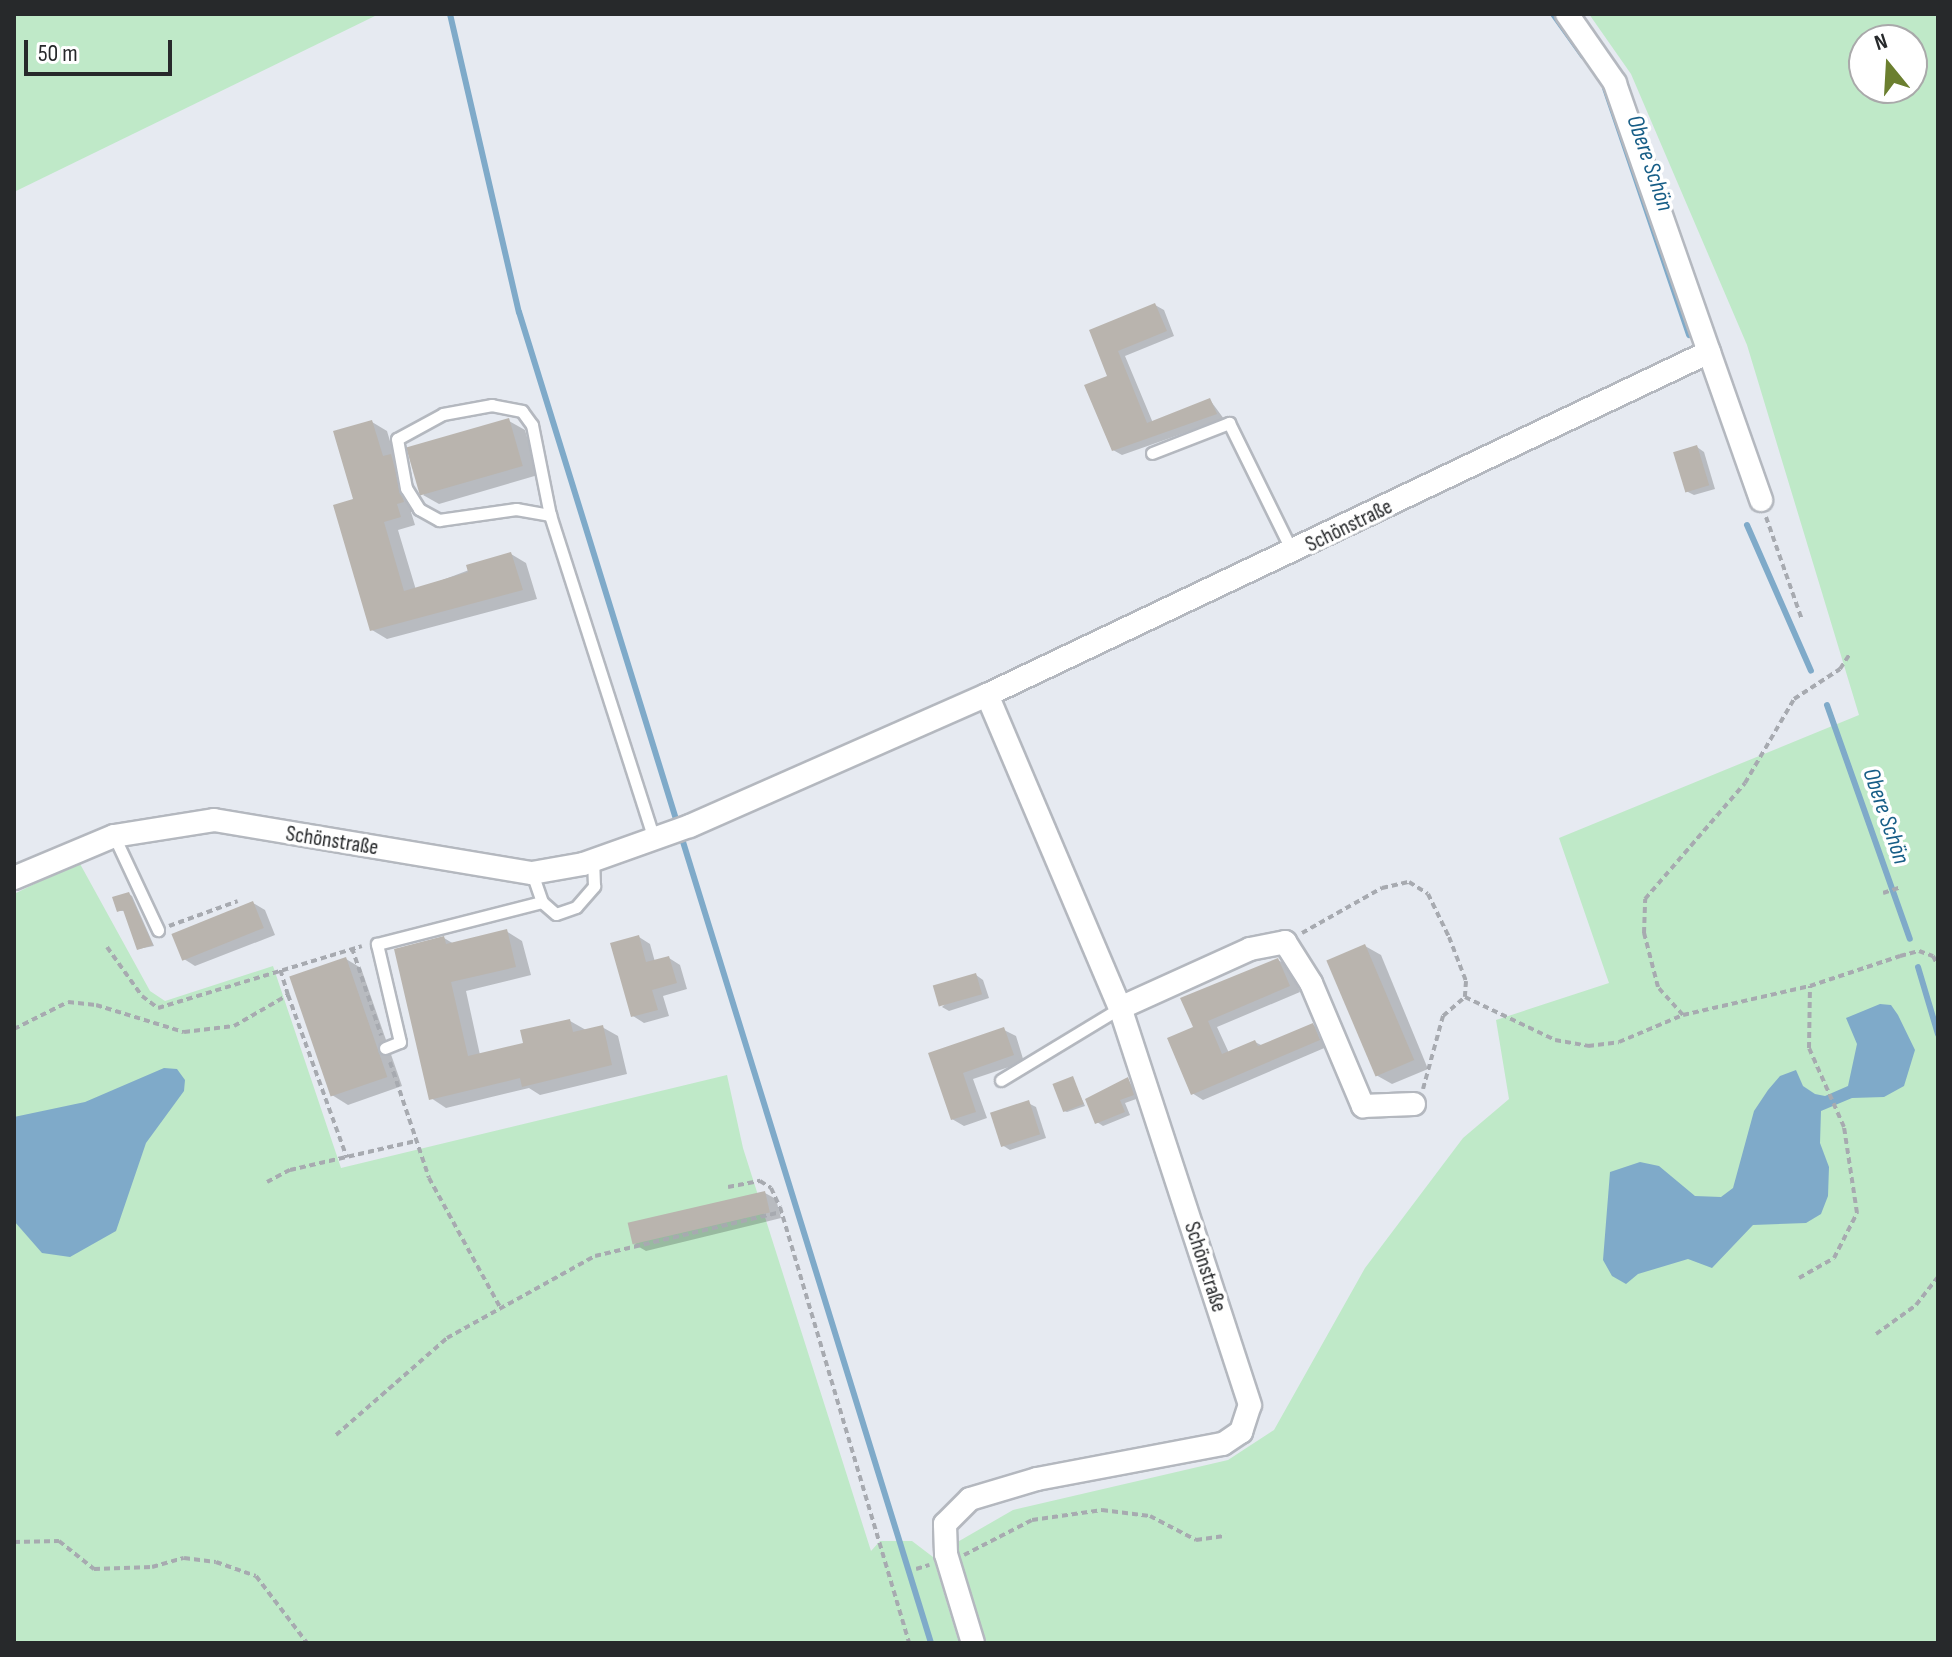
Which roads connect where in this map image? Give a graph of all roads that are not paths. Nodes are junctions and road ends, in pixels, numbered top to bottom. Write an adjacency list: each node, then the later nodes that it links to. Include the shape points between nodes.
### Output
1 (1567, 14): 2 (street, via 1615,83)
2 (1709, 352): 4 (street); 6 (street, Schönstraße)
3 (1152, 453): 6 (lane, via 1229,423)
4 (1761, 500)
5 (550, 515): 5 (lane, via 516,509 439,520 419,509 406,488 397,439 443,414 492,405 522,411 532,425); 9 (lane)
6 (1293, 553): 7 (street, Schönstraße)
7 (987, 695): 9 (street, Schönstraße); 15 (street, Schönstraße)
8 (114, 836): 11 (street, Schönstraße, via 214,820); 12 (street, Schönstraße); 14 (lane)
9 (661, 836): 10 (street, Schönstraße)
10 (593, 861): 11 (street, Schönstraße); 13 (lane, via 594,886 576,907 556,914)
11 (532, 873): 13 (lane)
12 (14, 878)
13 (542, 902): 16 (lane, via 377,944 400,1042)
14 (158, 930)
15 (1120, 1008): 17 (lane); 18 (street, via 1250,949 1285,942 1311,983 1363,1106); 19 (street, Schönstraße, via 1250,1405 1241,1432 1223,1444 1037,1479 970,1499 945,1524 948,1560)
16 (385, 1048)
17 (1001, 1080)
18 (1414, 1104)
19 (973, 1643)

